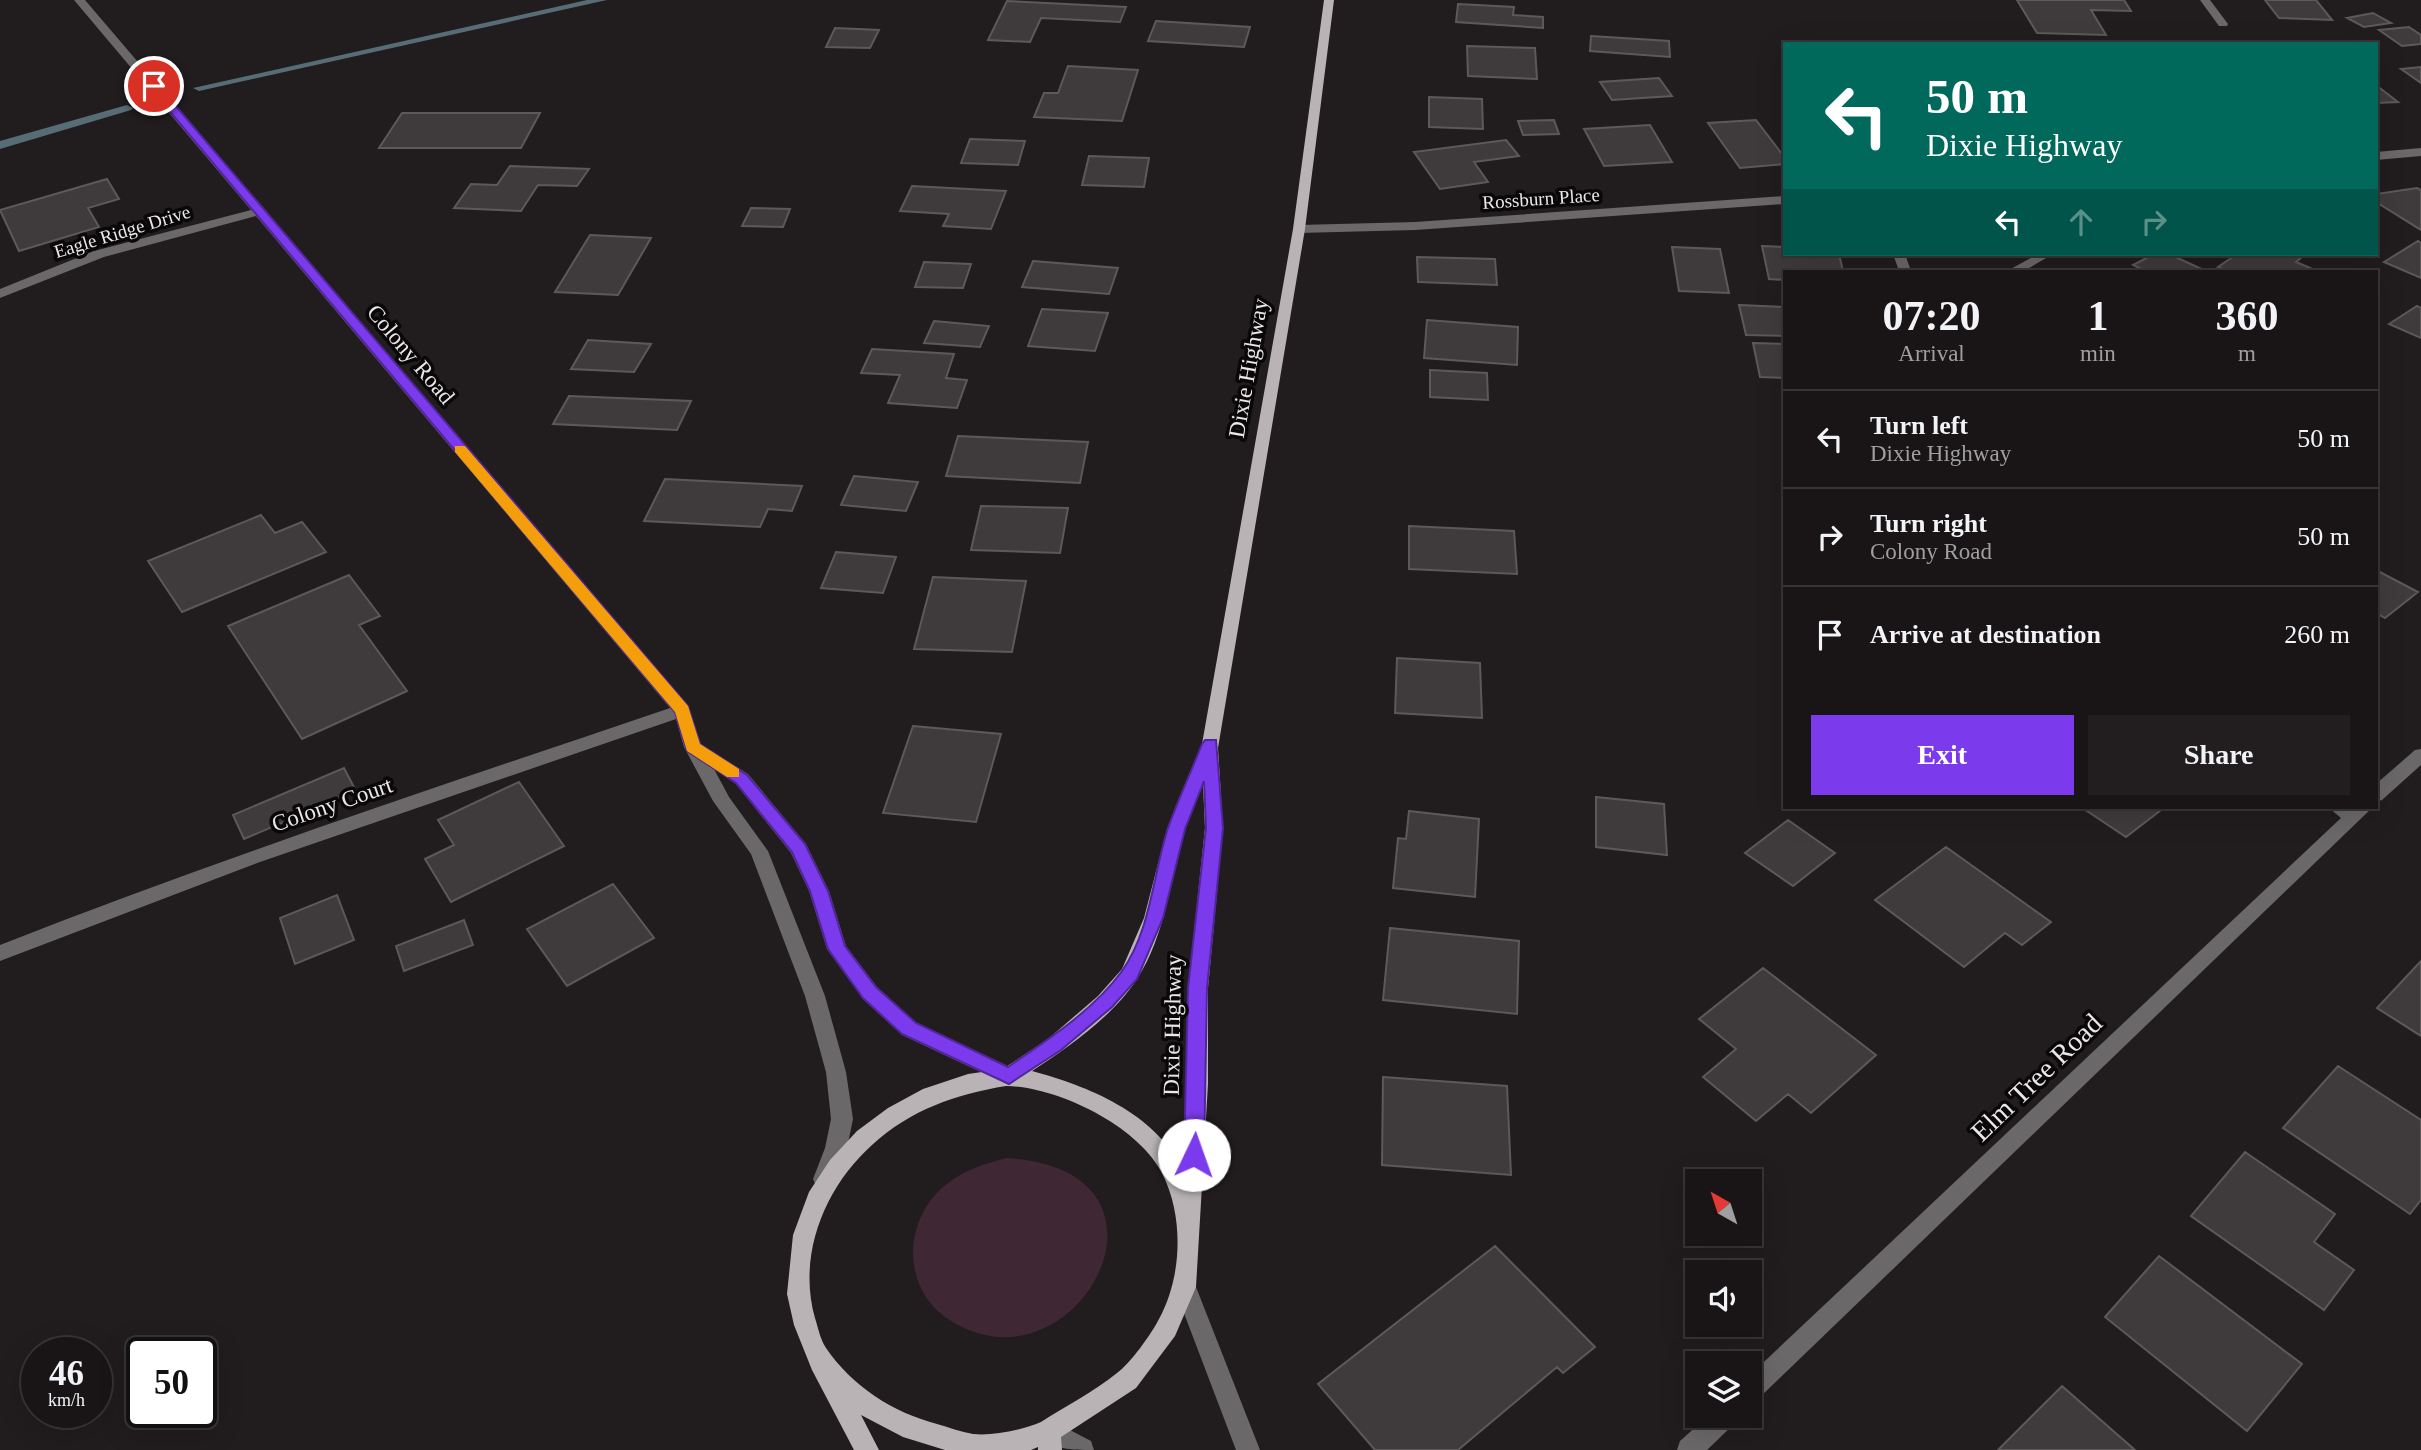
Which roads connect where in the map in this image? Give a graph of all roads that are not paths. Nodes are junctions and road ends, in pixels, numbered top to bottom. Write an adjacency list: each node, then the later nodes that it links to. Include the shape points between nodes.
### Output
1 (79, 0): 8 (street, Colony Road)
2 (1329, 0): 9 (main road, Dixie Highway)
3 (2205, 0): 4 (street)
4 (2222, 24)
5 (2421, 152): 6 (street)
6 (2378, 156)
7 (1783, 200): 9 (street, Rossburn Place, via 1415,226)
8 (258, 212): 12 (street, Eagle Ridge Drive, via 99,254); 13 (street, Colony Road)
9 (1299, 229): 14 (main road, Dixie Highway)
10 (2044, 256): 11 (street)
11 (2016, 270)
12 (0, 294)
13 (682, 710): 15 (street, Colony Road); 19 (street, Colony Court, via 285,846)
14 (1210, 744): 20 (main road, Dixie Highway, via 1176,829 1154,918 1130,974 1055,1045); 22 (main road, Dixie Highway, via 1214,828 1198,988)
15 (693, 747): 20 (street, via 742,779 799,849 819,891 837,949 870,993 909,1029); 21 (street, Colony Road, via 722,801 760,851 815,996 836,1072 842,1119)
16 (2421, 755): 17 (street)
17 (2378, 793)
18 (2351, 810): 25 (street, Elm Tree Road)
19 (0, 953)
20 (1009, 1076): 21 (main road, Dixie Highway, via 958,1084 897,1113 851,1148); 22 (main road, Dixie Highway, via 1082,1095 1133,1124 1171,1168)
21 (817, 1194): 24 (main road, Dixie Highway, via 799,1248 799,1304)
22 (1190, 1225): 23 (main road, Dixie Highway)
23 (1185, 1287): 27 (main road, Dixie Highway, via 1167,1328 1128,1380); 30 (street)
24 (818, 1357): 27 (main road, Dixie Highway, via 858,1401 912,1429 974,1446); 28 (main road, Dixie Highway)
25 (1762, 1379)
26 (1712, 1428): 31 (street)
27 (1050, 1441): 29 (street)
28 (867, 1450)
29 (1082, 1450)
30 (1248, 1450)
31 (1689, 1450)

